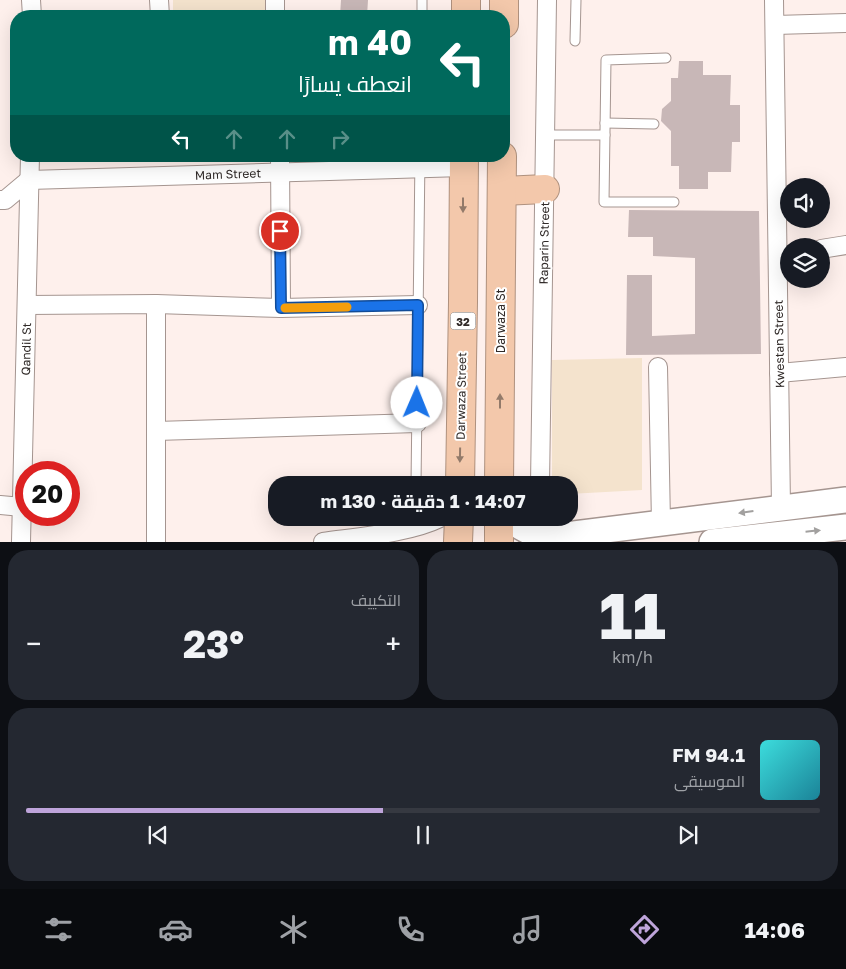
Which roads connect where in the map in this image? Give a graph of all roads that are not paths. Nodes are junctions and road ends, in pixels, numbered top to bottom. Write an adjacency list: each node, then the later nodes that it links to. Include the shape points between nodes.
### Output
1 (547, 0): 10 (street, Raparin Street)
2 (576, 0): 6 (lane)
3 (774, 0): 5 (street, Kwestan Street)
4 (846, 23): 5 (street)
5 (775, 24): 23 (street, Kwestan Street)
6 (575, 41)
7 (666, 58): 8 (lane, via 606,60)
8 (605, 123): 9 (lane); 11 (lane)
9 (654, 124)
10 (546, 135): 11 (lane); 18 (street, Raparin Street)
11 (605, 135): 22 (lane, via 604,202)
12 (30, 162): 17 (street, Qandil St)
13 (420, 162): 14 (street, Mam Street); 16 (street, Mam Street); 29 (lane)
14 (463, 162): 38 (highway, Darwaza Street / 32, one-way to 38)
15 (502, 162): 19 (highway, Darwaza St)
16 (280, 164): 17 (street, Mam Street); 30 (street)
17 (29, 180): 20 (street); 21 (street, Qandil St)
18 (545, 189): 19 (highway); 40 (street, Raparin Street)
19 (502, 191): 39 (highway, Darwaza St, one-way to 19)
20 (2, 200): 21 (street)
21 (29, 200): 28 (street, Qandil St)
22 (674, 202)
23 (782, 238)
24 (846, 245): 25 (street)
25 (830, 248)
26 (782, 288): 33 (street, Kwestan Street)
27 (156, 304): 28 (street); 30 (street); 35 (street)
28 (27, 305): 36 (street, Qandil St)
29 (418, 305): 30 (street); 34 (lane)
30 (281, 308)
31 (658, 366): 45 (street)
32 (846, 367): 33 (street)
33 (779, 373): 44 (street, Kwestan Street)
34 (417, 423): 35 (street); 37 (lane)
35 (156, 431): 55 (street)
36 (23, 461)
37 (416, 476)
38 (460, 476)
39 (499, 476)
40 (540, 476)
41 (846, 500): 44 (main road)
42 (0, 505): 43 (street)
43 (15, 506)
44 (781, 507): 45 (main road, one-way to 45)
45 (661, 523): 53 (main road)
46 (21, 526): 54 (street, Qandil St)
47 (405, 526): 56 (street, via 391,532)
48 (459, 526): 57 (highway)
49 (499, 526): 58 (highway)
50 (519, 526): 52 (main road, via 529,532)
51 (846, 527): 59 (main road, one-way to 51)
52 (540, 531): 53 (main road)
53 (571, 538)
54 (21, 542)
55 (156, 542)
56 (323, 542)
57 (458, 542)
58 (498, 542)
59 (712, 542)

